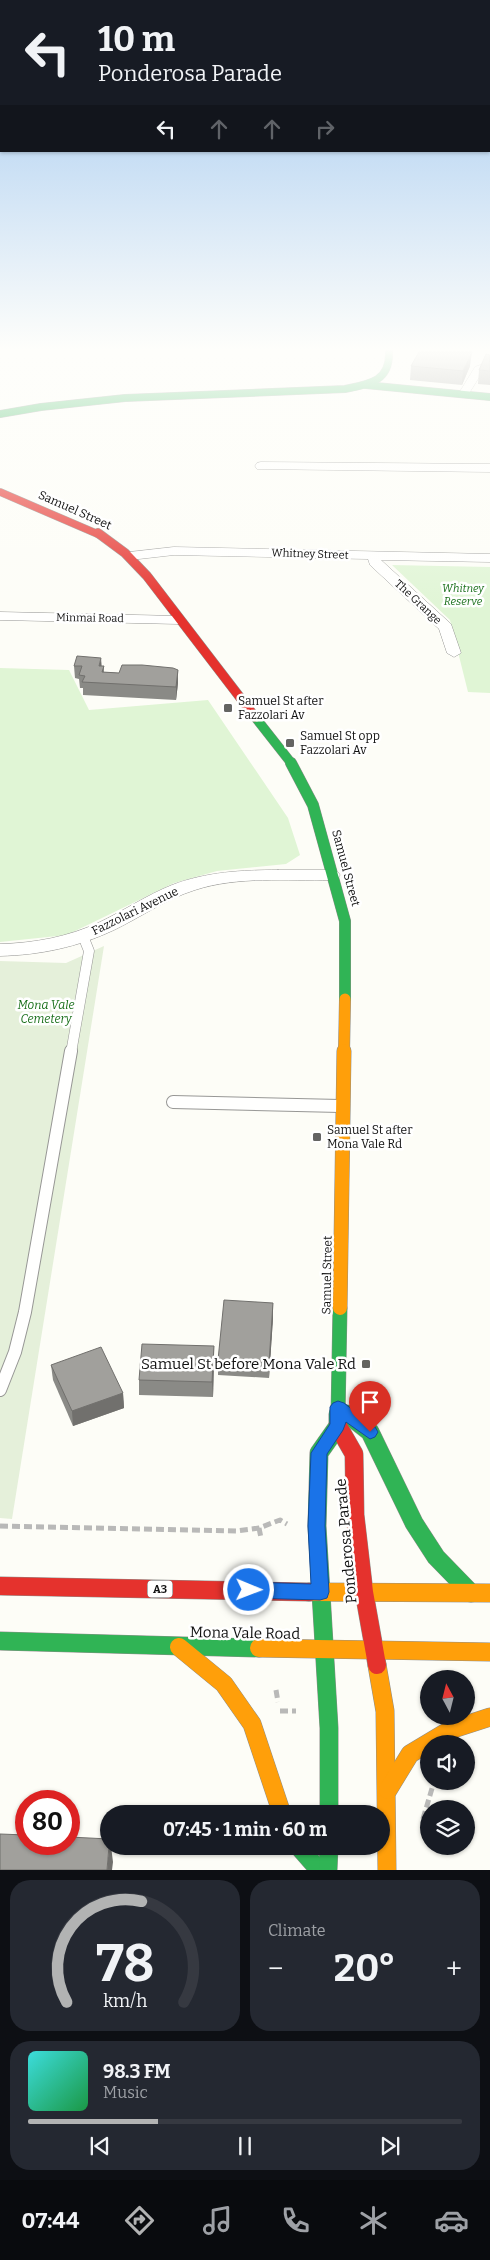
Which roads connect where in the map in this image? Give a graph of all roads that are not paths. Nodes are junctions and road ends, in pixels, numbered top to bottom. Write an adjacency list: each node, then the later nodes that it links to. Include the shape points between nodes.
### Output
1 (261, 466): 2 (street)
2 (490, 468)
3 (0, 492): 4 (main road, Samuel Street, via 99,534)
4 (130, 556): 5 (street, Whitney Street, via 174,550); 8 (main road, Samuel Street)
5 (374, 556): 6 (street, Whitney Street); 9 (street, The Grange, via 376,562 446,627)
6 (490, 558)
7 (0, 616): 8 (street, Minmai Road)
8 (179, 620): 10 (main road, Samuel Street, via 304,781 316,810)
9 (454, 653)
10 (331, 875): 11 (street, Fazzolari Avenue, via 247,876 194,884 168,893); 14 (main road, Samuel Street, via 346,928)
11 (83, 936): 12 (street, Fazzolari Avenue, via 37,948); 15 (lane, via 89,951 50,1173 23,1318 8,1375)
12 (0, 950)
13 (173, 1102): 14 (lane)
14 (344, 1106): 16 (main road, Samuel Street)
15 (0, 1390)
16 (338, 1407): 17 (main road, Samuel Street); 21 (main road, via 370,1432 414,1523 436,1557)
17 (338, 1426): 19 (main road, Ponderosa Parade, via 319,1453 317,1526); 20 (main road, Ponderosa Parade, via 354,1454 355,1514)
18 (0, 1586): 19 (main road, A3)
19 (320, 1592): 20 (main road, A3); 25 (main road, Ponderosa Parade)
20 (364, 1592): 21 (main road, A3); 26 (main road, Ponderosa Parade)
21 (471, 1593): 22 (main road, A3)
22 (490, 1593)
23 (0, 1642): 24 (main road, Mona Vale Road)
24 (179, 1647): 25 (main road, Mona Vale Road); 30 (main road, via 224,1684 252,1724)
25 (324, 1648): 26 (main road, Mona Vale Road); 31 (main road, Ponderosa Parade)
26 (375, 1650): 27 (main road, Mona Vale Road); 29 (main road, Ponderosa Parade, via 385,1711)
27 (490, 1652)
28 (490, 1718): 29 (main road, via 450,1730 410,1754)
29 (388, 1790): 36 (main road, Ponderosa Parade)
30 (279, 1805)
31 (329, 1805)
32 (306, 1855): 34 (main road)
33 (329, 1855): 35 (main road)
34 (319, 1870)
35 (328, 1870)
36 (387, 1870)

